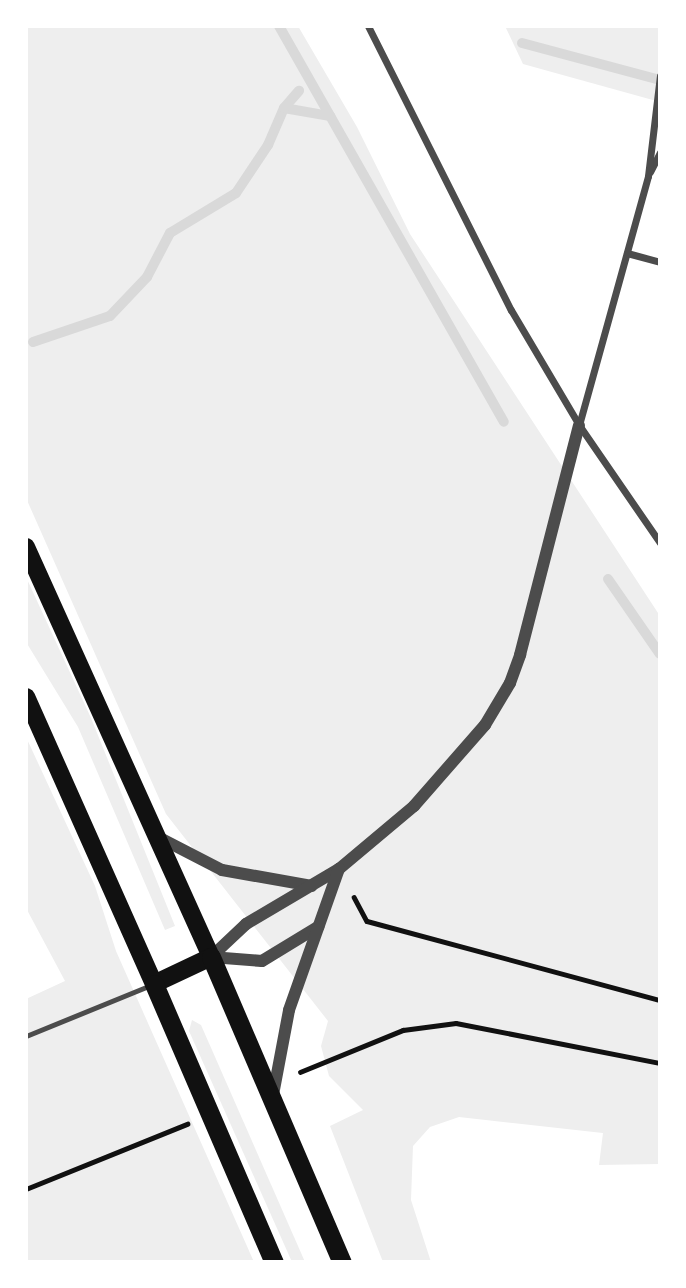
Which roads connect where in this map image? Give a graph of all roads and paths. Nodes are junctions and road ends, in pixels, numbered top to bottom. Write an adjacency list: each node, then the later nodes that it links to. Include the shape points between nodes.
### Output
1 (368, 26): 7 (street, via 511,310)
2 (660, 76): 4 (street, via 654,96)
3 (660, 152): 4 (street)
4 (648, 176): 5 (street)
5 (627, 253): 6 (street); 7 (street)
6 (660, 262)
7 (579, 425): 8 (street); 12 (street, via 510,683 453,764 414,806)
8 (660, 543)
9 (26, 547): 11 (main road)
10 (26, 697): 16 (main road)
11 (158, 837): 13 (street, via 222,870); 15 (main road)
12 (339, 869): 13 (street); 14 (street); 17 (path, via 367,921)
13 (312, 886): 15 (street, via 246,925)
14 (318, 927): 15 (street, via 262,961); 21 (street, via 289,1010)
15 (211, 957): 16 (main road); 21 (highway)
16 (154, 984): 18 (lane); 24 (highway)
17 (660, 1000)
18 (26, 1036)
19 (357, 1046): 20 (path, via 403,1030 456,1023)
20 (660, 1063)
21 (273, 1095): 25 (highway)
22 (122, 1154): 23 (path)
23 (26, 1189)
24 (274, 1262)
25 (342, 1262)

